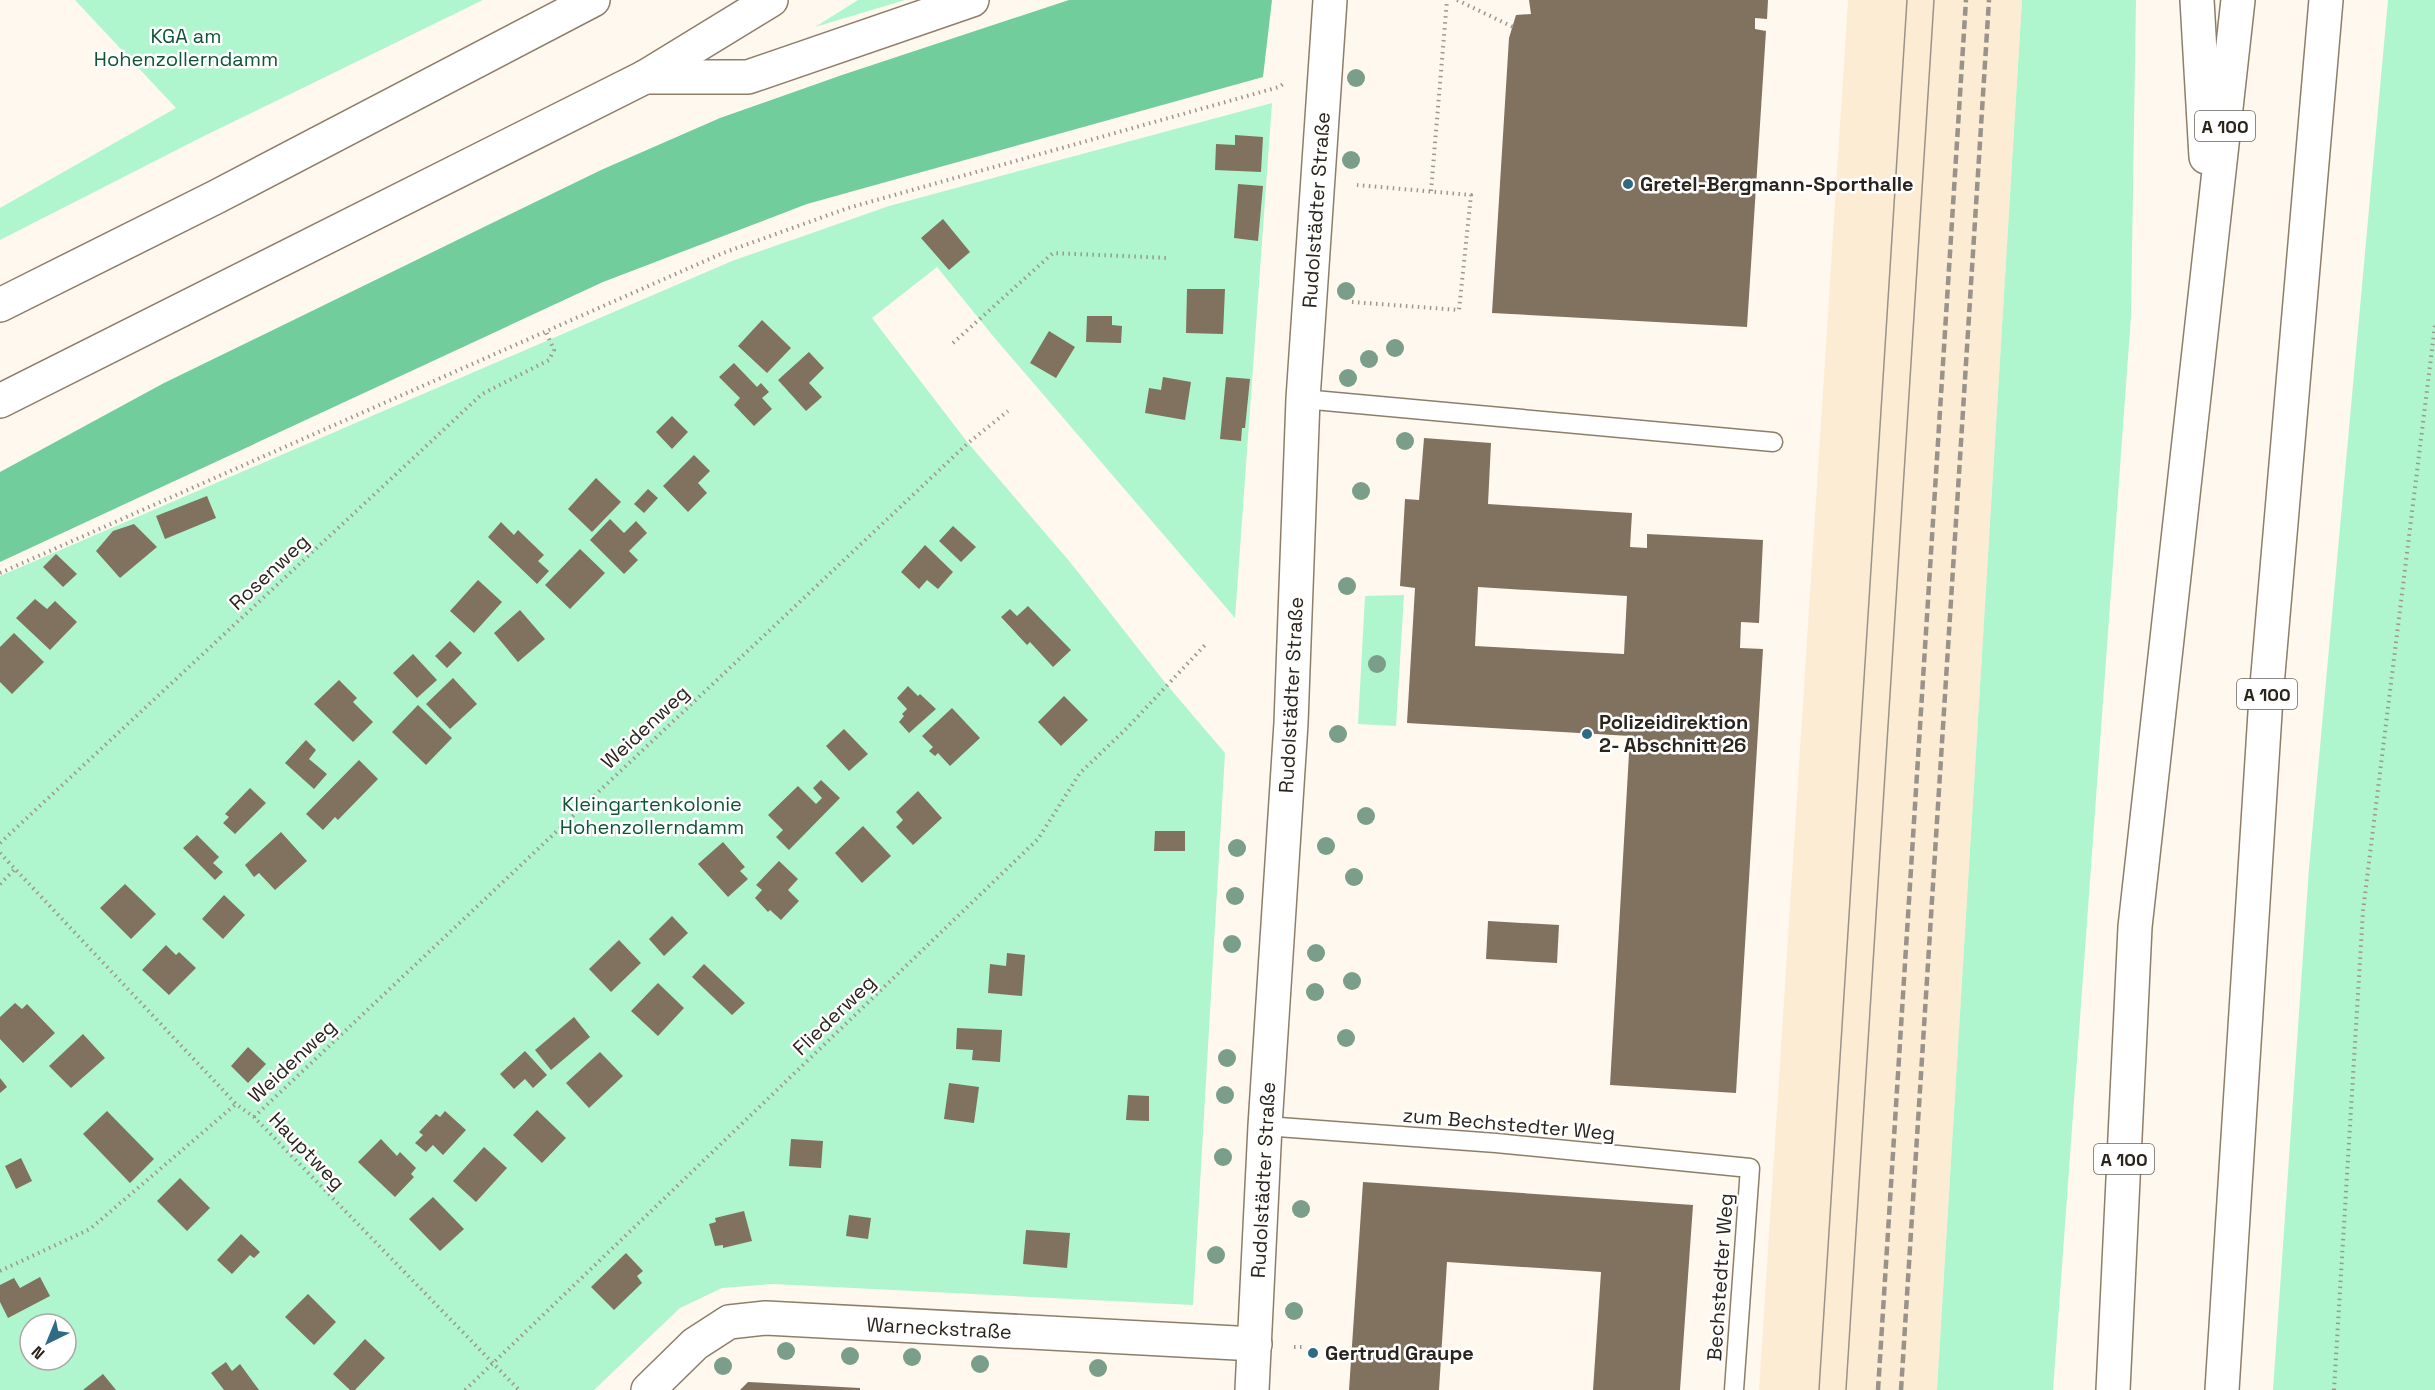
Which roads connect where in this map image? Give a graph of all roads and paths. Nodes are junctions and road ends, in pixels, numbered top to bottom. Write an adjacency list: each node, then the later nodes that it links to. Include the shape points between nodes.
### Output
1 (593, 0): 18 (main road)
2 (771, 0): 11 (main road)
3 (972, 0): 11 (main road, via 748,77)
4 (1330, 0): 22 (main road, Rudolstädter Straße)
5 (1447, 0): 14 (path)
6 (1457, 0): 10 (path)
7 (2196, 0): 15 (main road)
8 (2238, 0): 15 (main road, A 100)
9 (2326, 0): 45 (main road, A 100, via 2266,709)
10 (1513, 27)
11 (645, 77): 23 (main road)
12 (1279, 87): 20 (path, via 848,208 723,253)
13 (1356, 185): 14 (path)
14 (1431, 191): 17 (path, via 1472,195 1460,310)
15 (2211, 252): 44 (main road, A 100, via 2136,927)
16 (1168, 258): 21 (path, via 1053,253)
17 (1352, 302)
18 (0, 305)
19 (2435, 325): 46 (path, via 2363,911)
20 (546, 332): 26 (path); 28 (path, Rosenweg, via 554,350 549,360 482,394)
21 (953, 343)
22 (1303, 399): 25 (lane); 34 (main road, Rudolstädter Straße, via 1291,723)
23 (0, 401)
24 (1008, 411): 33 (path, Weidenweg, via 959,452)
25 (1773, 442)
26 (0, 573)
27 (1205, 645): 38 (path, Fliederweg, via 1080,773 1038,838)
28 (0, 843)
29 (0, 853): 30 (path, Hauptweg)
30 (15, 869): 31 (path); 32 (path, Hauptweg)
31 (0, 884)
32 (236, 1104): 33 (path, Hauptweg); 36 (path, Weidenweg, via 90,1229)
33 (254, 1117): 38 (path, Hauptweg)
34 (1265, 1126): 35 (lane, zum Bechstedter Weg); 37 (main road, Rudolstädter Straße)
35 (1750, 1168): 43 (lane, Bechstedter Weg)
36 (0, 1271)
37 (1255, 1344): 41 (main road, Warneckstraße, via 766,1318 729,1322 695,1344); 42 (main road, Rudolstädter Straße)
38 (493, 1364): 39 (path, Fliederweg); 40 (path, Hauptweg)
39 (465, 1390)
40 (519, 1390)
41 (648, 1390)
42 (1252, 1390)
43 (1734, 1390)
44 (2113, 1390)
45 (2222, 1390)
46 (2334, 1390)

